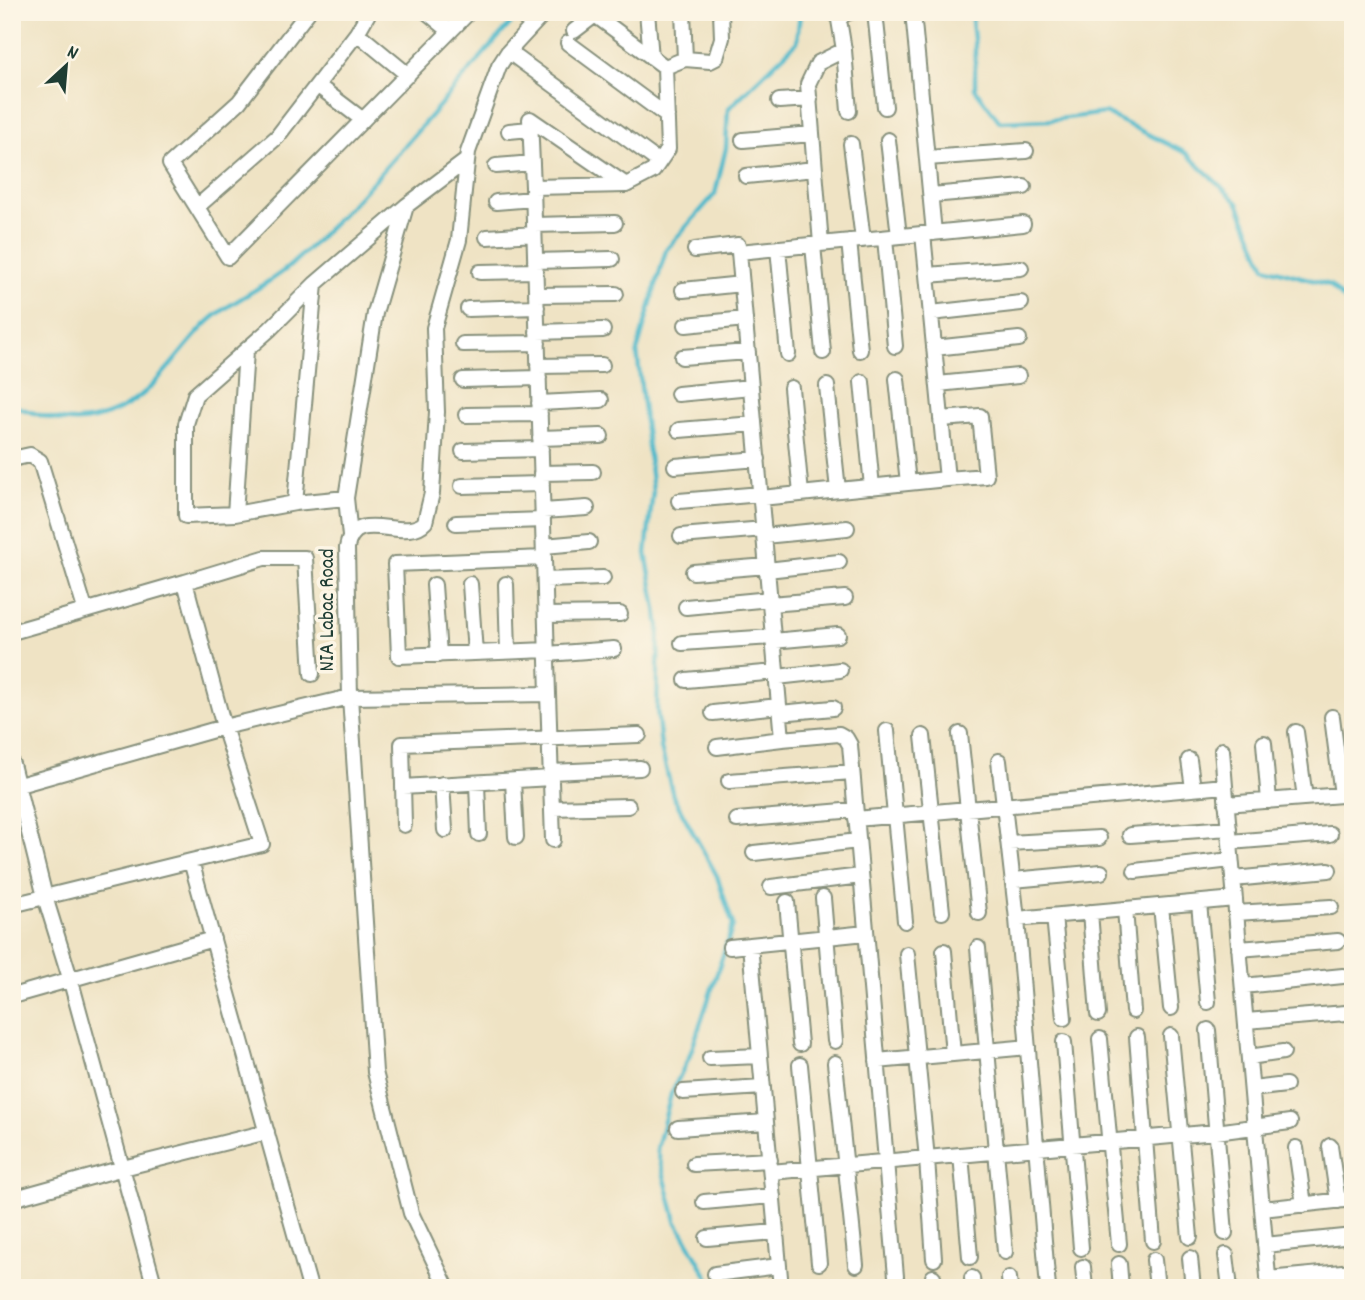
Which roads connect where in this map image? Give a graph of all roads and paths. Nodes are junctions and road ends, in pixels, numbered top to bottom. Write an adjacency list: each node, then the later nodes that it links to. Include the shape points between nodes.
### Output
1 (308, 12): 49 (street, via 239,102 170,164)
2 (369, 12): 15 (street)
3 (427, 12): 14 (street)
4 (469, 12): 14 (street)
5 (545, 12): 13 (street, NIA Labac Road)
6 (647, 12): 18 (street)
7 (683, 12): 19 (street)
8 (721, 12): 19 (street, via 722,38 716,58)
9 (850, 12): 16 (street, via 839,20)
10 (875, 12): 25 (street)
11 (913, 12): 36 (street)
12 (597, 14): 18 (street); 27 (street, via 571,37)
13 (526, 19): 17 (street, NIA Labac Road)
14 (450, 32): 21 (street)
15 (357, 33): 21 (street); 22 (street)
16 (844, 50): 23 (street, via 818,63 808,83); 26 (street)
17 (509, 52): 37 (street, NIA Labac Road, via 499,66); 38 (street)
18 (651, 57): 20 (street)
19 (685, 59): 20 (street)
20 (665, 68): 27 (street)
21 (408, 75): 28 (street)
22 (317, 85): 28 (street); 49 (street, via 277,137)
23 (810, 99): 24 (street); 31 (street)
24 (779, 101)
25 (885, 107)
26 (849, 111)
27 (667, 116): 38 (street, via 668,149)
28 (363, 120): 49 (street, via 228,257)
29 (530, 129): 30 (street); 39 (street); 43 (street, via 530,119)
30 (509, 131)
31 (812, 134): 32 (street); 41 (street)
32 (743, 140)
33 (888, 140): 55 (street)
34 (851, 144): 56 (street)
35 (1026, 151): 36 (street)
36 (927, 158): 46 (street)
37 (467, 160): 48 (street); 129 (street, NIA Labac Road, via 460,240 434,328 437,412 427,516 422,526 415,528 361,527)
38 (659, 162): 43 (street, via 653,171)
39 (532, 163): 40 (street); 45 (street)
40 (496, 166)
41 (815, 169): 42 (street); 57 (street)
42 (746, 176)
43 (626, 185): 45 (street)
44 (1024, 187): 46 (street)
45 (533, 193): 47 (street); 52 (street)
46 (931, 195): 53 (street)
47 (496, 202)
48 (406, 206): 66 (street); 120 (street, via 375,313)
49 (197, 207)
50 (615, 223): 52 (street)
51 (1023, 224): 53 (street)
52 (534, 230): 54 (street); 62 (street)
53 (929, 233): 55 (street); 65 (street)
54 (487, 237)
55 (892, 237): 56 (street); 80 (street)
56 (856, 241): 57 (street); 82 (street)
57 (817, 244): 58 (street); 85 (street)
58 (778, 248): 60 (street); 86 (street)
59 (695, 250): 60 (street, via 738,245)
60 (740, 252): 67 (street)
61 (612, 259): 62 (street)
62 (535, 266): 64 (street); 70 (street)
63 (1021, 268): 65 (street)
64 (480, 272)
65 (927, 275): 73 (street)
66 (315, 284): 83 (street); 122 (street)
67 (742, 284): 68 (street); 74 (street)
68 (683, 290)
69 (616, 294): 70 (street)
70 (536, 301): 72 (street); 77 (street)
71 (1021, 303): 73 (street)
72 (468, 309)
73 (931, 313): 81 (street)
74 (745, 319): 75 (street); 84 (street)
75 (686, 325)
76 (603, 330): 77 (street)
77 (537, 337): 79 (street); 89 (street)
78 (1019, 339): 81 (street)
79 (463, 344)
80 (895, 346)
81 (934, 348): 94 (street)
82 (860, 350)
83 (246, 351): 124 (street); 124 (street, via 195,395 186,424 186,516)
84 (748, 352): 87 (street); 96 (street)
85 (823, 352)
86 (788, 354)
87 (682, 357)
88 (601, 365): 89 (street)
89 (538, 372): 92 (street); 100 (street)
90 (1018, 376): 94 (street)
91 (897, 379): 114 (street)
92 (463, 380)
93 (862, 382): 116 (street)
94 (938, 384): 102 (street)
95 (827, 386): 117 (street)
96 (751, 387): 98 (street); 103 (street)
97 (791, 388): 118 (street)
98 (678, 394)
99 (601, 400): 100 (street)
100 (539, 408): 101 (street); 106 (street)
101 (466, 415)
102 (941, 419): 113 (street); 113 (street, via 980,416 986,476)
103 (754, 424): 104 (street); 109 (street)
104 (679, 430)
105 (601, 436): 106 (street)
106 (540, 443): 107 (street); 112 (street)
107 (463, 451)
108 (12, 459): 145 (street, via 30,455 40,461)
109 (758, 459): 110 (street); 119 (street)
110 (675, 466)
111 (593, 471): 112 (street)
112 (541, 478): 115 (street); 125 (street)
113 (947, 479): 114 (street)
114 (908, 483): 116 (street)
115 (462, 486)
116 (872, 487): 117 (street)
117 (838, 490): 118 (street)
118 (801, 494): 119 (street)
119 (761, 496): 121 (street); 128 (street)
120 (346, 498): 122 (street); 129 (street)
121 (679, 501)
122 (295, 503): 124 (street)
123 (586, 508): 125 (street)
124 (235, 514)
125 (543, 515): 126 (street); 132 (street)
126 (456, 523)
127 (847, 528): 128 (street)
128 (764, 533): 130 (street); 134 (street)
129 (350, 536): 162 (street, NIA Labac Road)
130 (681, 536)
131 (589, 542): 132 (street)
132 (544, 552): 137 (street); 156 (street, via 395,564 399,656)
133 (839, 562): 134 (street)
134 (767, 568): 135 (street); 143 (street)
135 (693, 572)
136 (604, 578): 137 (street)
137 (545, 580): 147 (street)
138 (185, 582): 145 (street); 158 (street, via 264,558 305,558); 167 (street)
139 (470, 584): 155 (street)
140 (506, 584): 153 (street)
141 (434, 585): 156 (street)
142 (845, 598): 143 (street)
143 (770, 601): 144 (street); 150 (street)
144 (686, 607)
145 (85, 609): 148 (street)
146 (620, 614): 147 (street)
147 (546, 615): 154 (street)
148 (12, 632)
149 (838, 635): 150 (street)
150 (773, 639): 151 (street); 159 (street)
151 (682, 643)
152 (614, 649): 154 (street)
153 (508, 652): 154 (street); 155 (street)
154 (547, 652): 161 (street)
155 (475, 653): 156 (street)
156 (439, 655)
157 (840, 670): 159 (street)
158 (312, 674)
159 (776, 674): 160 (street); 164 (street)
160 (686, 680)
161 (548, 694): 162 (street); 174 (street)
162 (350, 697): 167 (street); 336 (street, NIA Labac Road, via 375,1072 411,1213)
163 (833, 708): 164 (street)
164 (780, 710): 165 (street); 173 (street)
165 (713, 713)
166 (1332, 718): 192 (street, via 1342,795)
167 (224, 727): 188 (street); 215 (street, via 262,844)
168 (887, 731): 201 (street)
169 (1296, 733): 192 (street)
170 (961, 734): 198 (street)
171 (639, 735): 174 (street)
172 (923, 736): 199 (street)
173 (782, 739): 176 (street); 182 (street, via 839,734 850,745)
174 (550, 740): 183 (street); 190 (street, via 402,744)
175 (1264, 743): 193 (street)
176 (717, 747)
177 (1222, 750): 189 (street)
178 (1189, 760): 191 (street)
179 (999, 761): 196 (street)
180 (12, 764): 188 (street)
181 (640, 768): 183 (street)
182 (852, 772): 185 (street); 200 (street)
183 (551, 775): 184 (street); 197 (street)
184 (513, 781): 186 (street); 209 (street)
185 (729, 781)
186 (477, 784): 187 (street); 205 (street)
187 (442, 785): 190 (street); 204 (street)
188 (15, 786): 224 (street)
189 (1225, 786): 191 (street); 194 (street)
190 (403, 787): 203 (street)
191 (1193, 788): 196 (street)
192 (1305, 798): 193 (street)
193 (1269, 801): 194 (street)
194 (1226, 804): 208 (street)
195 (628, 806): 197 (street)
196 (1005, 806): 198 (street); 213 (street)
197 (552, 807): 211 (street)
198 (968, 809): 199 (street); 235 (street)
199 (933, 812): 201 (street); 233 (street)
200 (856, 814): 201 (street); 202 (street); 212 (street)
201 (897, 815): 238 (street)
202 (737, 820)
203 (404, 825)
204 (445, 830)
205 (479, 834)
206 (1330, 834): 208 (street)
207 (1130, 835): 208 (street)
208 (1229, 835): 216 (street)
209 (516, 837)
210 (1098, 838): 213 (street)
211 (554, 840)
212 (858, 841): 214 (street); 220 (street)
213 (1009, 843): 222 (street)
214 (754, 853)
215 (191, 860): 224 (street); 241 (street)
216 (1231, 860): 218 (street); 221 (street)
217 (1329, 870): 221 (street)
218 (1135, 871)
219 (1101, 872): 222 (street)
220 (861, 876): 223 (street); 239 (street)
221 (1233, 879): 230 (street)
222 (1013, 880): 237 (street)
223 (771, 887)
224 (45, 897): 228 (street); 251 (street)
225 (823, 898): 240 (street)
226 (787, 902): 242 (street)
227 (1199, 902): 229 (street); 230 (street); 254 (street)
228 (12, 905)
229 (1161, 906): 232 (street); 255 (street)
230 (1236, 906): 231 (street); 247 (street)
231 (1331, 907)
232 (1125, 909): 234 (street); 256 (street)
233 (942, 912)
234 (1090, 912): 236 (street); 258 (street)
235 (979, 913)
236 (1054, 916): 237 (street); 259 (street)
237 (1017, 919): 268 (street)
238 (905, 921)
239 (866, 933): 240 (street); 276 (street)
240 (827, 937): 242 (street); 265 (street)
241 (213, 939): 251 (street); 287 (street)
242 (791, 941): 244 (street); 267 (street)
243 (1338, 941): 247 (street)
244 (750, 945): 245 (street); 272 (street)
245 (730, 947)
246 (978, 948): 269 (street)
247 (1239, 949): 252 (street)
248 (944, 951): 271 (street)
249 (907, 954): 273 (street)
250 (1343, 976): 252 (street)
251 (70, 978): 253 (street); 303 (street)
252 (1243, 986): 260 (street)
253 (12, 996)
254 (1209, 1002)
255 (1171, 1009)
256 (1133, 1011)
257 (1346, 1013): 260 (street)
258 (1098, 1014)
259 (1064, 1018)
260 (1245, 1021): 274 (street)
261 (1208, 1030): 288 (street)
262 (1171, 1036): 289 (street)
263 (1137, 1037): 290 (street)
264 (1100, 1039): 291 (street)
265 (835, 1041)
266 (1064, 1042): 292 (street)
267 (800, 1044)
268 (1028, 1047): 269 (street); 294 (street)
269 (988, 1051): 271 (street); 296 (street)
270 (1283, 1052): 274 (street)
271 (953, 1054): 273 (street)
272 (760, 1056): 275 (street); 280 (street)
273 (918, 1057): 276 (street); 298 (street)
274 (1249, 1057): 281 (street)
275 (710, 1058)
276 (877, 1061): 299 (street)
277 (835, 1063): 302 (street)
278 (800, 1065): 304 (street)
279 (1286, 1085): 281 (street)
280 (763, 1087): 282 (street); 283 (street)
281 (1252, 1089): 286 (street)
282 (683, 1092)
283 (766, 1122): 285 (street); 301 (street)
284 (1290, 1122): 286 (street)
285 (678, 1128)
286 (1255, 1128): 288 (street); 310 (street)
287 (267, 1132): 303 (street); 335 (street)
288 (1216, 1132): 289 (street); 312 (street)
289 (1179, 1135): 290 (street); 314 (street)
290 (1145, 1138): 291 (street); 316 (street)
291 (1109, 1142): 292 (street); 317 (street)
292 (1074, 1145): 294 (street); 319 (street)
293 (1330, 1146): 307 (street)
294 (1037, 1148): 296 (street); 339 (street)
295 (1296, 1148): 309 (street)
296 (997, 1152): 297 (street); 320 (street)
297 (961, 1155): 298 (street); 322 (street)
298 (927, 1158): 299 (street); 324 (street)
299 (886, 1163): 302 (street); 338 (street)
300 (694, 1164): 301 (street)
301 (770, 1166): 304 (street); 305 (street)
302 (848, 1166): 304 (street); 328 (street)
303 (123, 1168): 306 (street); 334 (street)
304 (810, 1168): 326 (street)
305 (773, 1196): 308 (street); 311 (street)
306 (12, 1199)
307 (1345, 1200): 309 (street)
308 (704, 1202)
309 (1304, 1205): 310 (street)
310 (1262, 1209): 318 (street)
311 (776, 1232): 315 (street); 329 (street)
312 (1225, 1233)
313 (1353, 1236): 318 (street)
314 (1190, 1237)
315 (707, 1238)
316 (1153, 1241)
317 (1119, 1244)
318 (1265, 1245): 333 (street)
319 (1081, 1248)
320 (1005, 1252)
321 (1226, 1255): 344 (street)
322 (970, 1257)
323 (1190, 1258): 343 (street)
324 (934, 1259)
325 (1154, 1260): 342 (street)
326 (819, 1263)
327 (1119, 1264): 341 (street)
328 (856, 1265)
329 (779, 1266): 332 (street); 337 (street)
330 (1083, 1267): 340 (street)
331 (1353, 1271): 333 (street)
332 (715, 1273)
333 (1269, 1284)
334 (155, 1288)
335 (310, 1288)
336 (447, 1288)
337 (781, 1288)
338 (897, 1288)
339 (1048, 1288)
340 (1085, 1288)
341 (1121, 1288)
342 (1157, 1288)
343 (1193, 1288)
344 (1230, 1288)

